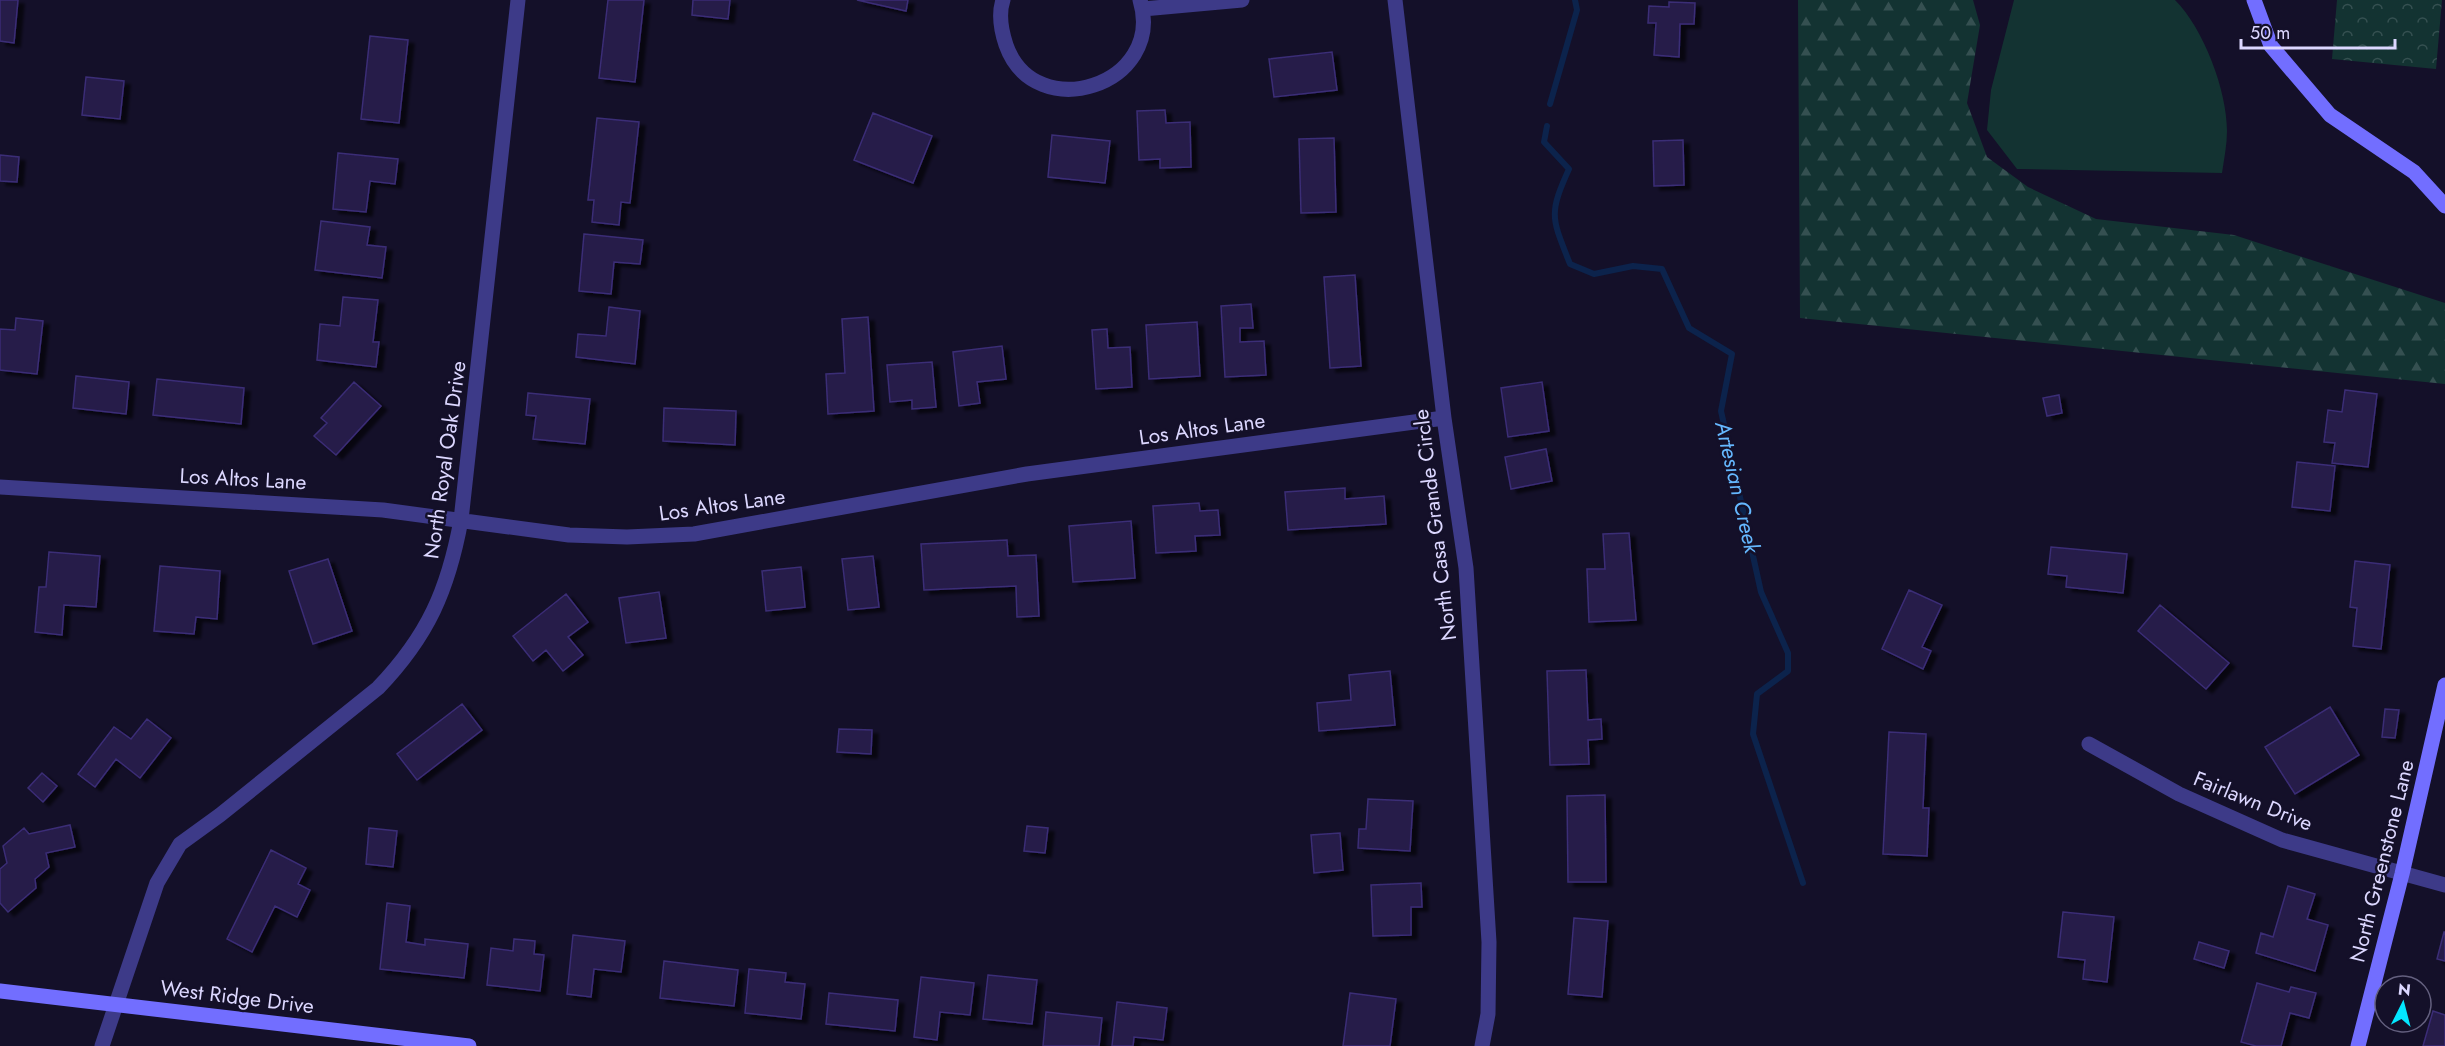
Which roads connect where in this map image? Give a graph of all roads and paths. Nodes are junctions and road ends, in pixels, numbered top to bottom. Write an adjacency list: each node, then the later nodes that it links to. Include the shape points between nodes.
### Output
1 (518, 0): 10 (street, North Royal Oak Drive)
2 (1003, 0): 6 (street, via 1001,30 1009,53 1025,72 1046,85 1070,90 1094,87 1116,75 1133,57 1142,34)
3 (1242, 0): 6 (street)
4 (1395, 0): 8 (street, North Casa Grande Circle)
5 (2254, 0): 7 (street, via 2271,46 2330,116 2414,172)
6 (1142, 5)
7 (2445, 206)
8 (1444, 418): 10 (street, Los Altos Lane, via 1027,474 694,534 569,535); 19 (street, North Casa Grande Circle, via 1466,568 1487,919 1488,1014)
9 (0, 487): 10 (street, Los Altos Lane, via 341,506)
10 (461, 520): 16 (street, North Royal Oak Drive, via 447,584 423,633 399,666 378,688 180,844 157,883)
11 (2445, 685): 13 (street, North Greenstone Lane)
12 (2089, 744): 13 (street, Fairlawn Drive, via 2179,794 2282,840)
13 (2402, 874): 14 (street, Fairlawn Drive); 20 (street, North Greenstone Lane)
14 (2445, 885)
15 (0, 991): 16 (street, West Ridge Drive)
16 (118, 1004): 17 (street, North Royal Oak Drive); 18 (street, West Ridge Drive)
17 (102, 1046)
18 (469, 1046)
19 (1482, 1046)
20 (2358, 1046)

